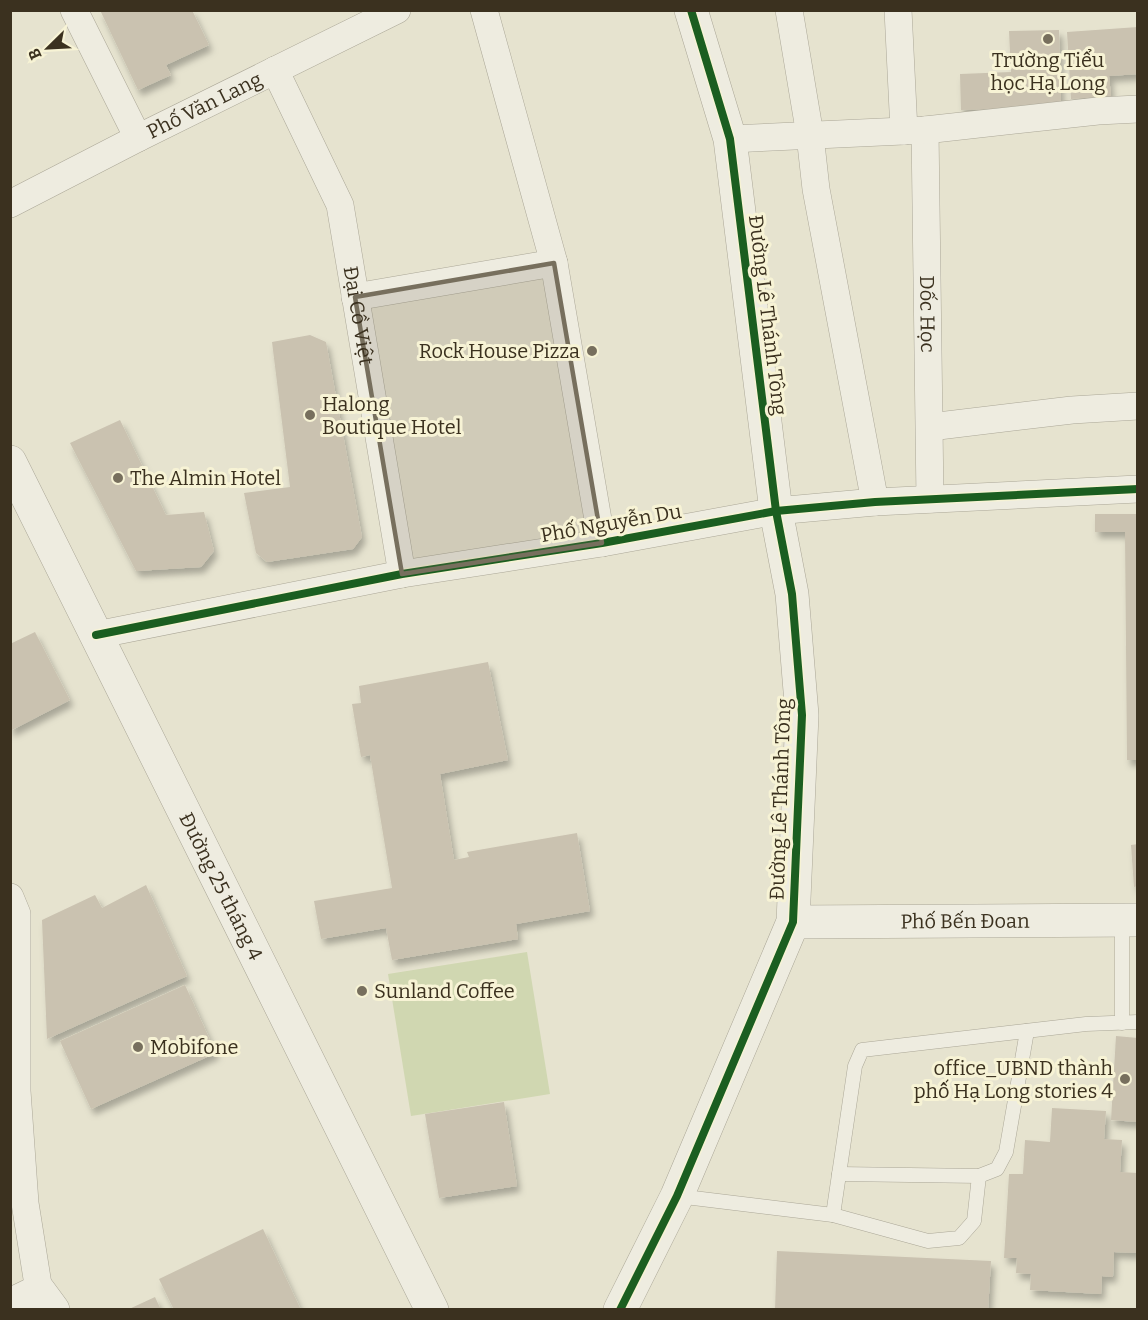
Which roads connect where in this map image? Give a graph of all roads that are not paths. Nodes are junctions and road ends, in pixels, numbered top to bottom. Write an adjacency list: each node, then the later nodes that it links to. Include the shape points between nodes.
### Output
1 (74, 10): 11 (street, Phố Văn Lang)
2 (397, 10): 7 (street, Phố Văn Lang)
3 (484, 10): 14 (street)
4 (691, 10): 12 (street, Đường Lê Thánh Tông)
5 (789, 10): 10 (street)
6 (898, 10): 9 (street, Dốc Học)
7 (275, 70): 11 (street, Phố Văn Lang); 15 (street, Đại Cồ Việt, via 340,205)
8 (1137, 109): 9 (street)
9 (915, 130): 10 (street); 17 (street, Dốc Học)
10 (810, 135): 12 (street); 21 (street, via 816,189)
11 (138, 138): 13 (street)
12 (730, 139): 22 (street, Đường Lê Thánh Tông)
13 (10, 204)
14 (554, 263): 15 (street); 23 (street)
15 (355, 297): 24 (street, Đại Cồ Việt)
16 (1137, 406): 17 (street)
17 (930, 427): 20 (street, Dốc Học)
18 (10, 462): 25 (street, Đường 25 tháng 4)
19 (1137, 489): 20 (street, Phố Nguyễn Du)
20 (930, 499): 21 (street, Phố Nguyễn Du)
21 (875, 502): 22 (street, Phố Nguyễn Du)
22 (776, 511): 23 (street, Phố Nguyễn Du); 28 (street, Đường Lê Thánh Tông, via 792,594 802,715)
23 (602, 543): 24 (street, Phố Nguyễn Du)
24 (402, 574): 25 (street, Phố Nguyễn Du)
25 (96, 635): 37 (street, Đường 25 tháng 4)
26 (10, 897): 36 (street, via 16,914 17,1091)
27 (1130, 920): 28 (street, Phố Bến Đoan); 30 (lane)
28 (793, 922): 34 (street, Đường Lê Thánh Tông)
29 (1137, 1022): 30 (lane)
30 (1122, 1023): 31 (lane)
31 (1027, 1031): 32 (lane, via 862,1050 855,1066); 33 (lane, via 1006,1152 997,1169)
32 (839, 1174): 33 (lane); 35 (lane)
33 (979, 1176): 35 (lane, via 974,1221 958,1238 928,1241)
34 (677, 1196): 35 (lane); 38 (street, Đường Lê Thánh Tông)
35 (833, 1215)
36 (34, 1302)
37 (432, 1310)
38 (620, 1310)

